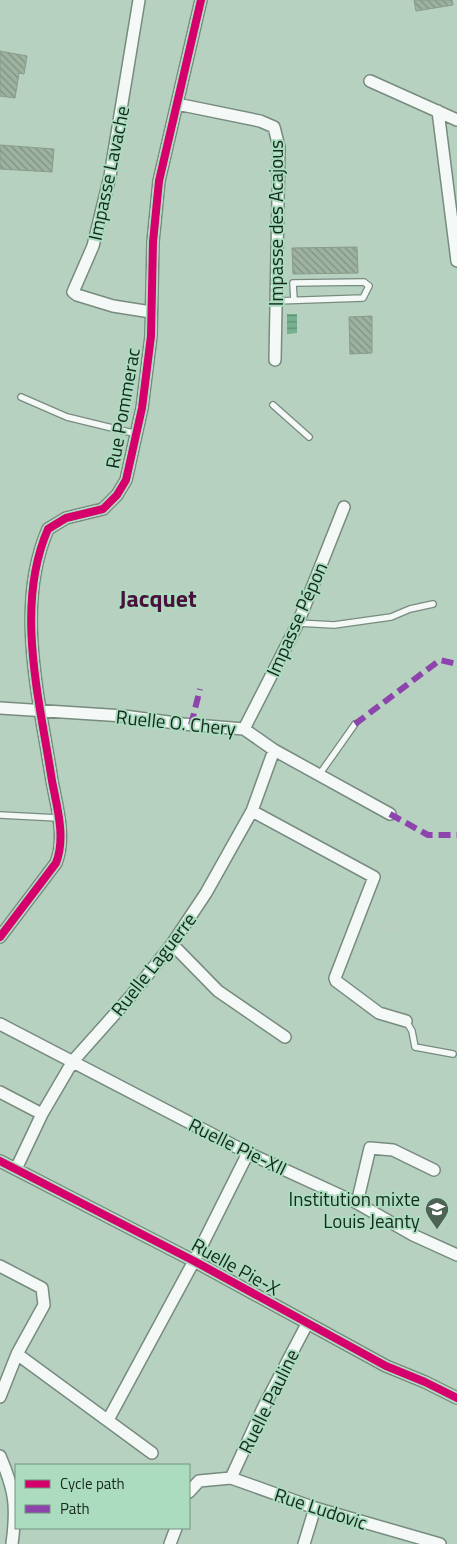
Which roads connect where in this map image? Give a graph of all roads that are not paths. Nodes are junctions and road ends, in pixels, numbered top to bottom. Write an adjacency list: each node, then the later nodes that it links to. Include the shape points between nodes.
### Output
1 (139, 0): 11 (street, Impasse Lavache, via 110,176 93,246 74,292 113,306)
2 (201, 0): 4 (street, Rue Pommerac)
3 (370, 81): 5 (street)
4 (176, 104): 10 (street, Impasse des Acajous, via 260,121 274,128 278,147); 11 (street, Rue Pommerac, via 159,182)
5 (438, 111): 6 (street); 7 (street)
6 (457, 120)
7 (454, 226): 8 (street)
8 (457, 261)
9 (294, 300): 9 (lane, via 364,298 369,286 364,282 294,283); 10 (lane)
10 (276, 301): 12 (street, Impasse des Acajous)
11 (151, 312): 15 (street, Rue Pommerac, via 150,344)
12 (275, 360)
13 (21, 397): 15 (lane, via 68,417)
14 (274, 405): 16 (lane)
15 (137, 434): 21 (street, Rue Pommerac, via 126,480 117,495 103,509 57,522 43,540 30,636)
16 (309, 437)
17 (344, 507): 19 (street, Impasse Pépon)
18 (433, 604): 19 (lane, via 391,617 334,625)
19 (298, 623): 23 (street, Impasse Pépon)
20 (0, 708): 21 (street, Ruelle O. Chery)
21 (42, 712): 23 (street, Ruelle O. Chery, via 124,716); 29 (street, Rue Pommerac)
22 (355, 724): 25 (lane)
23 (244, 729): 24 (street, Ruelle O. Chery)
24 (274, 750): 25 (street, Ruelle O. Chery); 26 (street, Ruelle Laguerre)
25 (319, 775): 27 (street, Ruelle O. Chery)
26 (252, 811): 31 (street, Ruelle Laguerre, via 206,893); 32 (street, via 371,874 374,881 336,981 379,1012)
27 (390, 814)
28 (0, 815): 29 (lane)
29 (58, 818): 30 (street, Rue Pommerac, via 60,852 56,863)
30 (0, 936)
31 (172, 944): 34 (street, via 218,991); 36 (street, Ruelle Laguerre)
32 (406, 1021): 35 (lane, via 415,1047)
33 (0, 1024): 36 (street)
34 (285, 1038)
35 (453, 1054)
36 (73, 1061): 38 (street, Ruelle Laguerre); 39 (street, Ruelle Pie-XII)
37 (0, 1092): 38 (street)
38 (42, 1114): 41 (street, Ruelle Laguerre)
39 (248, 1153): 43 (street, Ruelle Pie-XII); 45 (street)
40 (0, 1161): 41 (street, Ruelle Pie-X)
41 (16, 1169): 45 (street, Ruelle Pie-X)
42 (434, 1170): 43 (street, via 393,1150 370,1148)
43 (357, 1203): 44 (street, Ruelle Pie-XII, via 413,1235)
44 (457, 1254)
45 (194, 1261): 47 (street, Ruelle Pie-X); 51 (street)
46 (0, 1266): 48 (street, via 42,1288 44,1296 44,1305)
47 (307, 1324): 50 (street, Ruelle Pie-X, via 386,1366); 54 (street, Ruelle Pauline)
48 (17, 1354): 49 (street); 51 (street)
49 (0, 1398)
50 (457, 1398)
51 (108, 1420): 52 (street)
52 (152, 1453)
53 (0, 1456): 58 (street, via 13,1488)
54 (231, 1478): 55 (street, via 199,1481); 56 (street, Rue Ludovic)
55 (190, 1491)
56 (315, 1508): 60 (street); 61 (street, Rue Ludovic)
57 (176, 1529): 59 (street)
58 (12, 1544)
59 (170, 1544)
60 (304, 1544)
61 (440, 1544)

